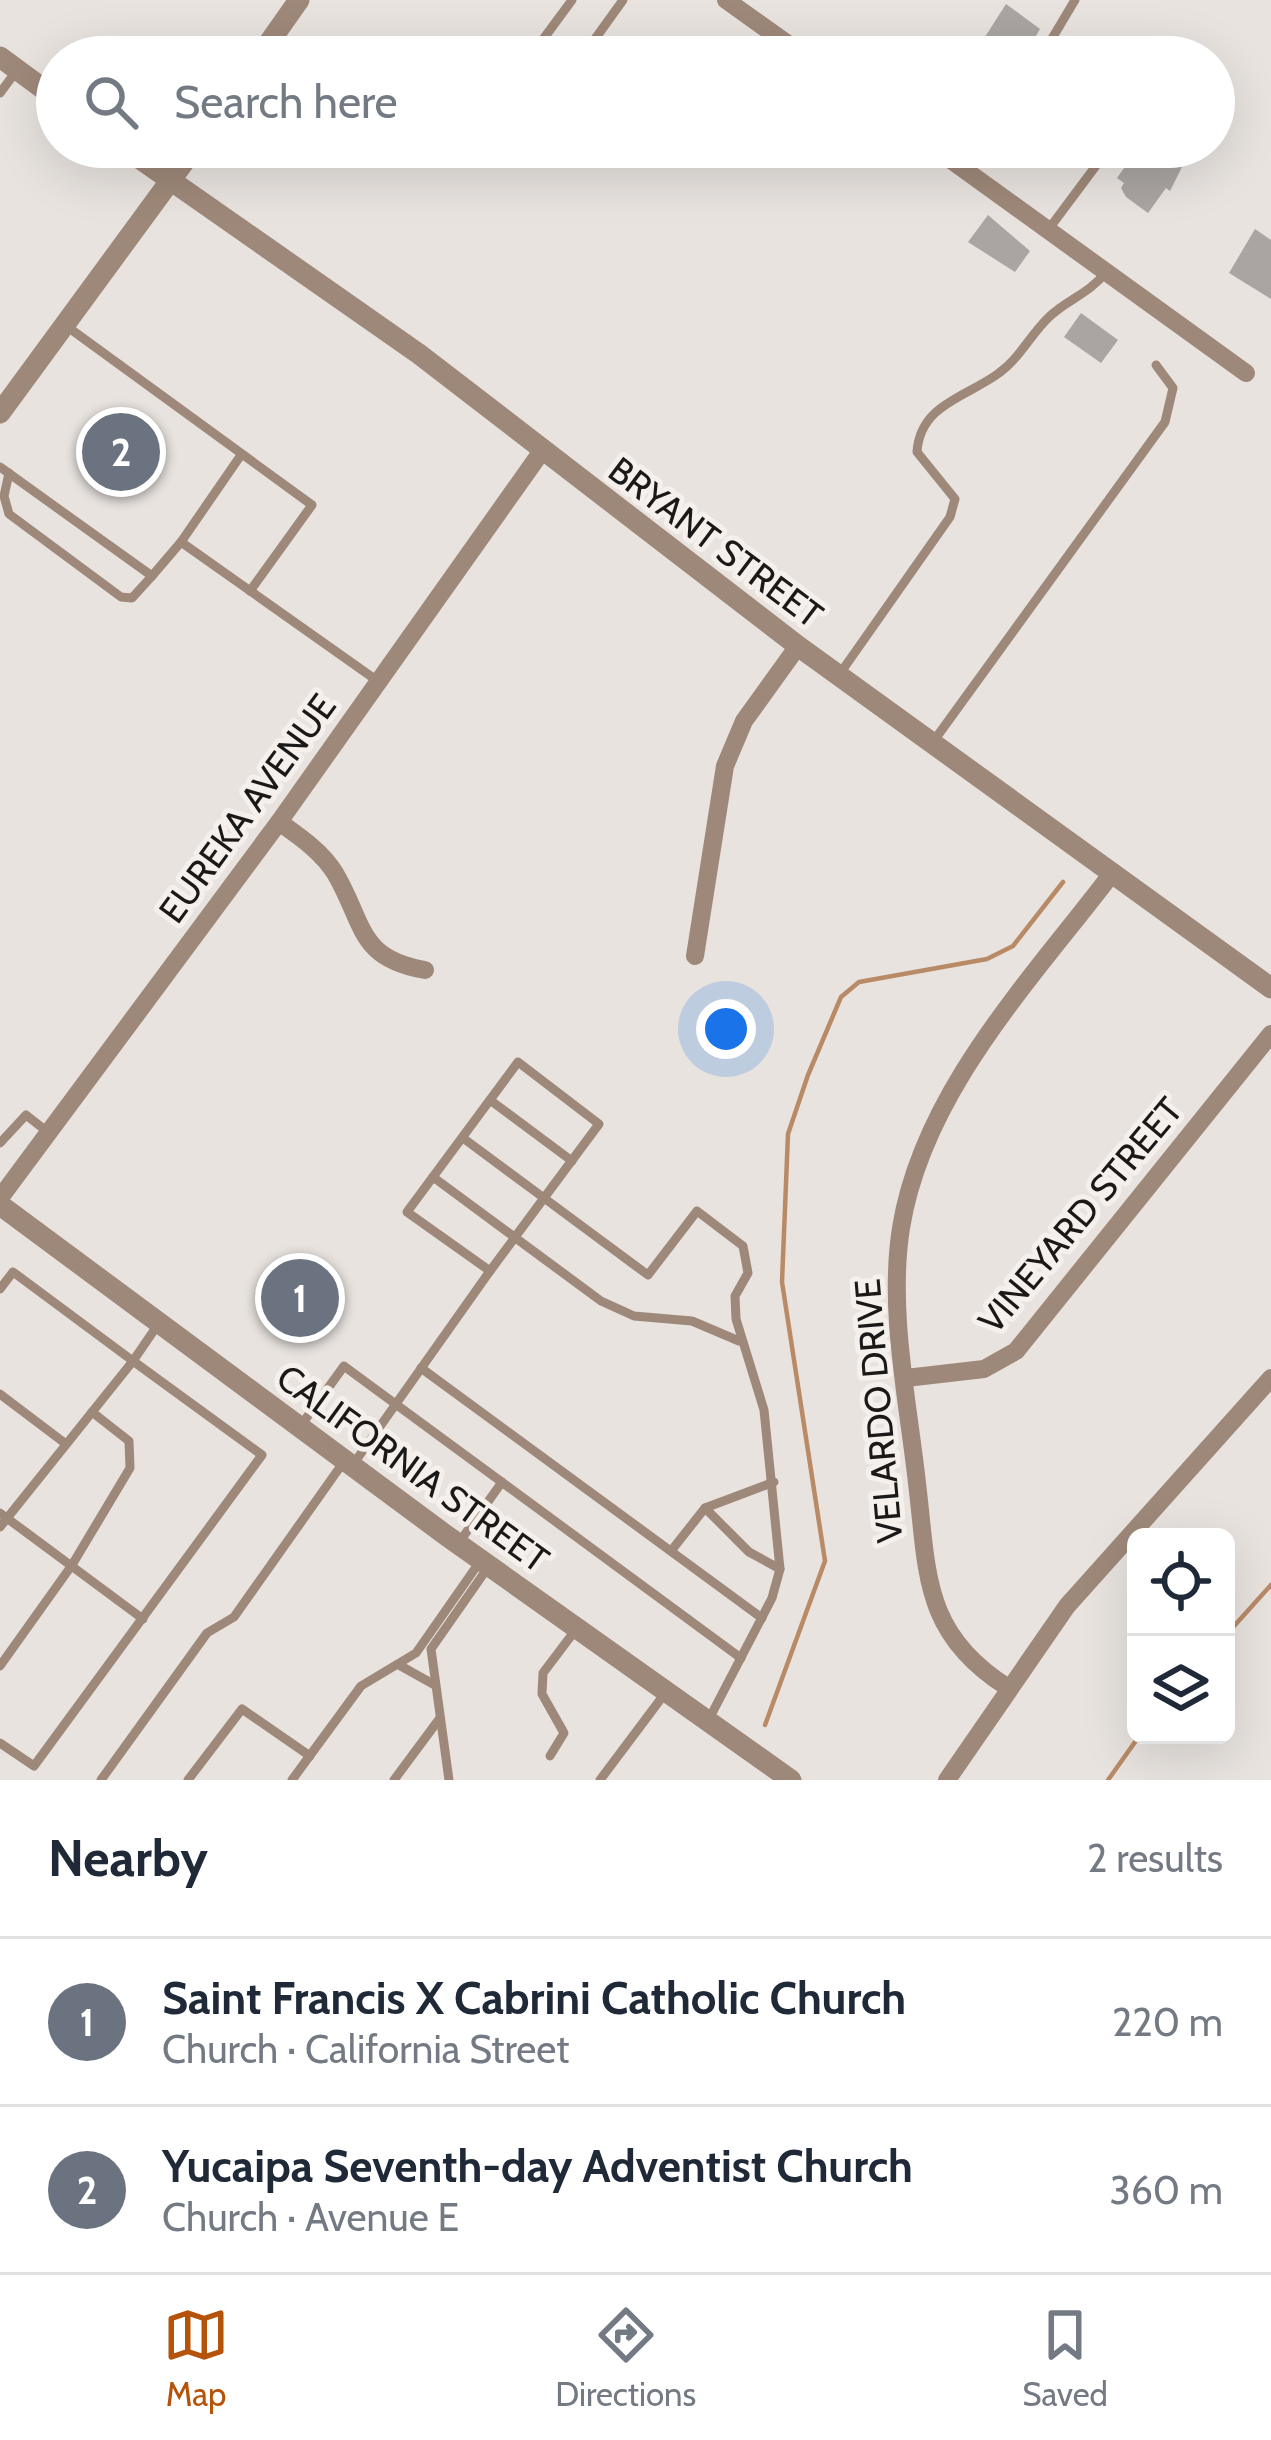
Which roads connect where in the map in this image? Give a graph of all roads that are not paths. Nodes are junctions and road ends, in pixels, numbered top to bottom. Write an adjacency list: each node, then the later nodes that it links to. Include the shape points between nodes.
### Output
1 (299, 0): 6 (street)
2 (572, 0): 7 (lane)
3 (623, 0): 8 (lane)
4 (726, 0): 9 (street)
5 (1075, 0): 10 (lane)
6 (274, 36)
7 (545, 36)
8 (596, 36)
9 (777, 36)
10 (1054, 36)
11 (9, 63): 12 (street); 13 (lane)
12 (36, 83)
13 (0, 93)
14 (151, 168): 18 (street, BRYANT STREET)
15 (180, 168): 18 (street)
16 (962, 168): 19 (street)
17 (1094, 168): 19 (lane)
18 (170, 182): 21 (street); 25 (street, BRYANT STREET)
19 (1048, 230): 20 (street)
20 (1106, 272): 23 (street); 32 (lane, via 1087,296 1047,318 1002,372 932,414 916,452 955,500 950,518)
21 (65, 325): 24 (street); 26 (lane)
22 (1156, 365): 34 (lane, via 1173,388 1165,422)
23 (1246, 374)
24 (0, 413)
25 (542, 451): 31 (street, BRYANT STREET); 33 (street, EUREKA AVENUE)
26 (241, 454): 28 (lane); 30 (lane, via 312,505)
27 (4, 470): 29 (lane); 29 (lane, via 9,514 121,597 132,598)
28 (181, 542): 29 (lane); 30 (lane)
29 (152, 576)
30 (250, 591): 33 (lane)
31 (798, 646): 32 (street, BRYANT STREET); 37 (street, via 744,721 725,766)
32 (839, 675): 34 (street, BRYANT STREET)
33 (379, 682): 35 (street, EUREKA AVENUE)
34 (933, 742): 36 (street, BRYANT STREET)
35 (279, 822): 38 (street, via 334,872 374,949 394,964); 42 (street, EUREKA AVENUE)
36 (1113, 872): 39 (street, BRYANT STREET); 56 (street, VELARDO DRIVE, via 966,1068 923,1151 901,1227)
37 (695, 956)
38 (425, 970)
39 (1271, 988)
40 (1271, 1034): 56 (street, VINEYARD STREET, via 1016,1351 984,1370)
41 (490, 1100): 43 (lane); 45 (lane); 45 (lane, via 518,1062 599,1124)
42 (49, 1133): 44 (lane, via 26,1115); 48 (street, EUREKA AVENUE)
43 (463, 1138): 46 (lane); 47 (lane)
44 (0, 1143)
45 (572, 1160): 47 (lane)
46 (433, 1177): 49 (lane); 50 (lane, via 407,1212)
47 (544, 1198): 49 (lane); 53 (lane, via 648,1275 697,1211 743,1246 748,1274 735,1296)
48 (0, 1202): 52 (street, CALIFORNIA STREET)
49 (515, 1237): 50 (lane); 53 (lane, via 615,1308 692,1321)
50 (490, 1271): 55 (lane)
51 (0, 1289): 54 (lane, via 13,1272)
52 (159, 1323): 54 (lane); 61 (street, CALIFORNIA STREET)
53 (740, 1341): 65 (lane, via 764,1410)
54 (133, 1361): 60 (lane); 73 (lane, via 262,1455)
55 (421, 1368): 59 (lane); 69 (lane)
56 (906, 1378): 80 (street, VELARDO DRIVE, via 925,1575 937,1613 955,1646)
57 (1271, 1378): 80 (street, via 1067,1606)
58 (0, 1394): 62 (lane)
59 (396, 1404): 61 (lane, via 344,1366); 63 (lane); 64 (lane)
60 (92, 1412): 62 (lane); 71 (lane, via 130,1442 130,1468)
61 (300, 1427): 63 (street, CALIFORNIA STREET)
62 (66, 1444): 67 (lane)
63 (348, 1463): 68 (street, CALIFORNIA STREET); 87 (lane, via 234,1617 207,1633)
64 (502, 1482): 68 (lane); 76 (lane)
65 (774, 1482): 66 (lane); 72 (lane)
66 (705, 1508): 69 (lane); 72 (lane, via 748,1552)
67 (2, 1519): 71 (lane)
68 (458, 1544): 70 (street, CALIFORNIA STREET)
69 (671, 1551): 74 (lane)
70 (485, 1563): 75 (street, CALIFORNIA STREET); 77 (lane); 79 (lane, via 431,1649)
71 (72, 1565): 73 (lane); 78 (lane)
72 (780, 1569): 74 (lane)
73 (142, 1618): 84 (lane, via 34,1766)
74 (762, 1618): 76 (lane)
75 (578, 1628): 81 (street, CALIFORNIA STREET); 86 (lane, via 543,1673 542,1694 564,1733)
76 (741, 1658): 83 (lane)
77 (399, 1665): 79 (lane); 85 (lane, via 361,1686)
78 (0, 1666)
79 (433, 1684): 82 (lane)
80 (1007, 1687): 94 (street)
81 (666, 1692): 83 (street, CALIFORNIA STREET); 92 (lane)
82 (440, 1718): 90 (lane); 91 (lane)
83 (708, 1721): 93 (street, CALIFORNIA STREET)
84 (0, 1743)
85 (310, 1756): 88 (lane, via 242,1709); 89 (lane)
86 (550, 1756)
87 (101, 1780)
88 (188, 1780)
89 (292, 1780)
90 (394, 1780)
91 (449, 1780)
92 (600, 1780)
93 (790, 1780)
94 (947, 1780)

